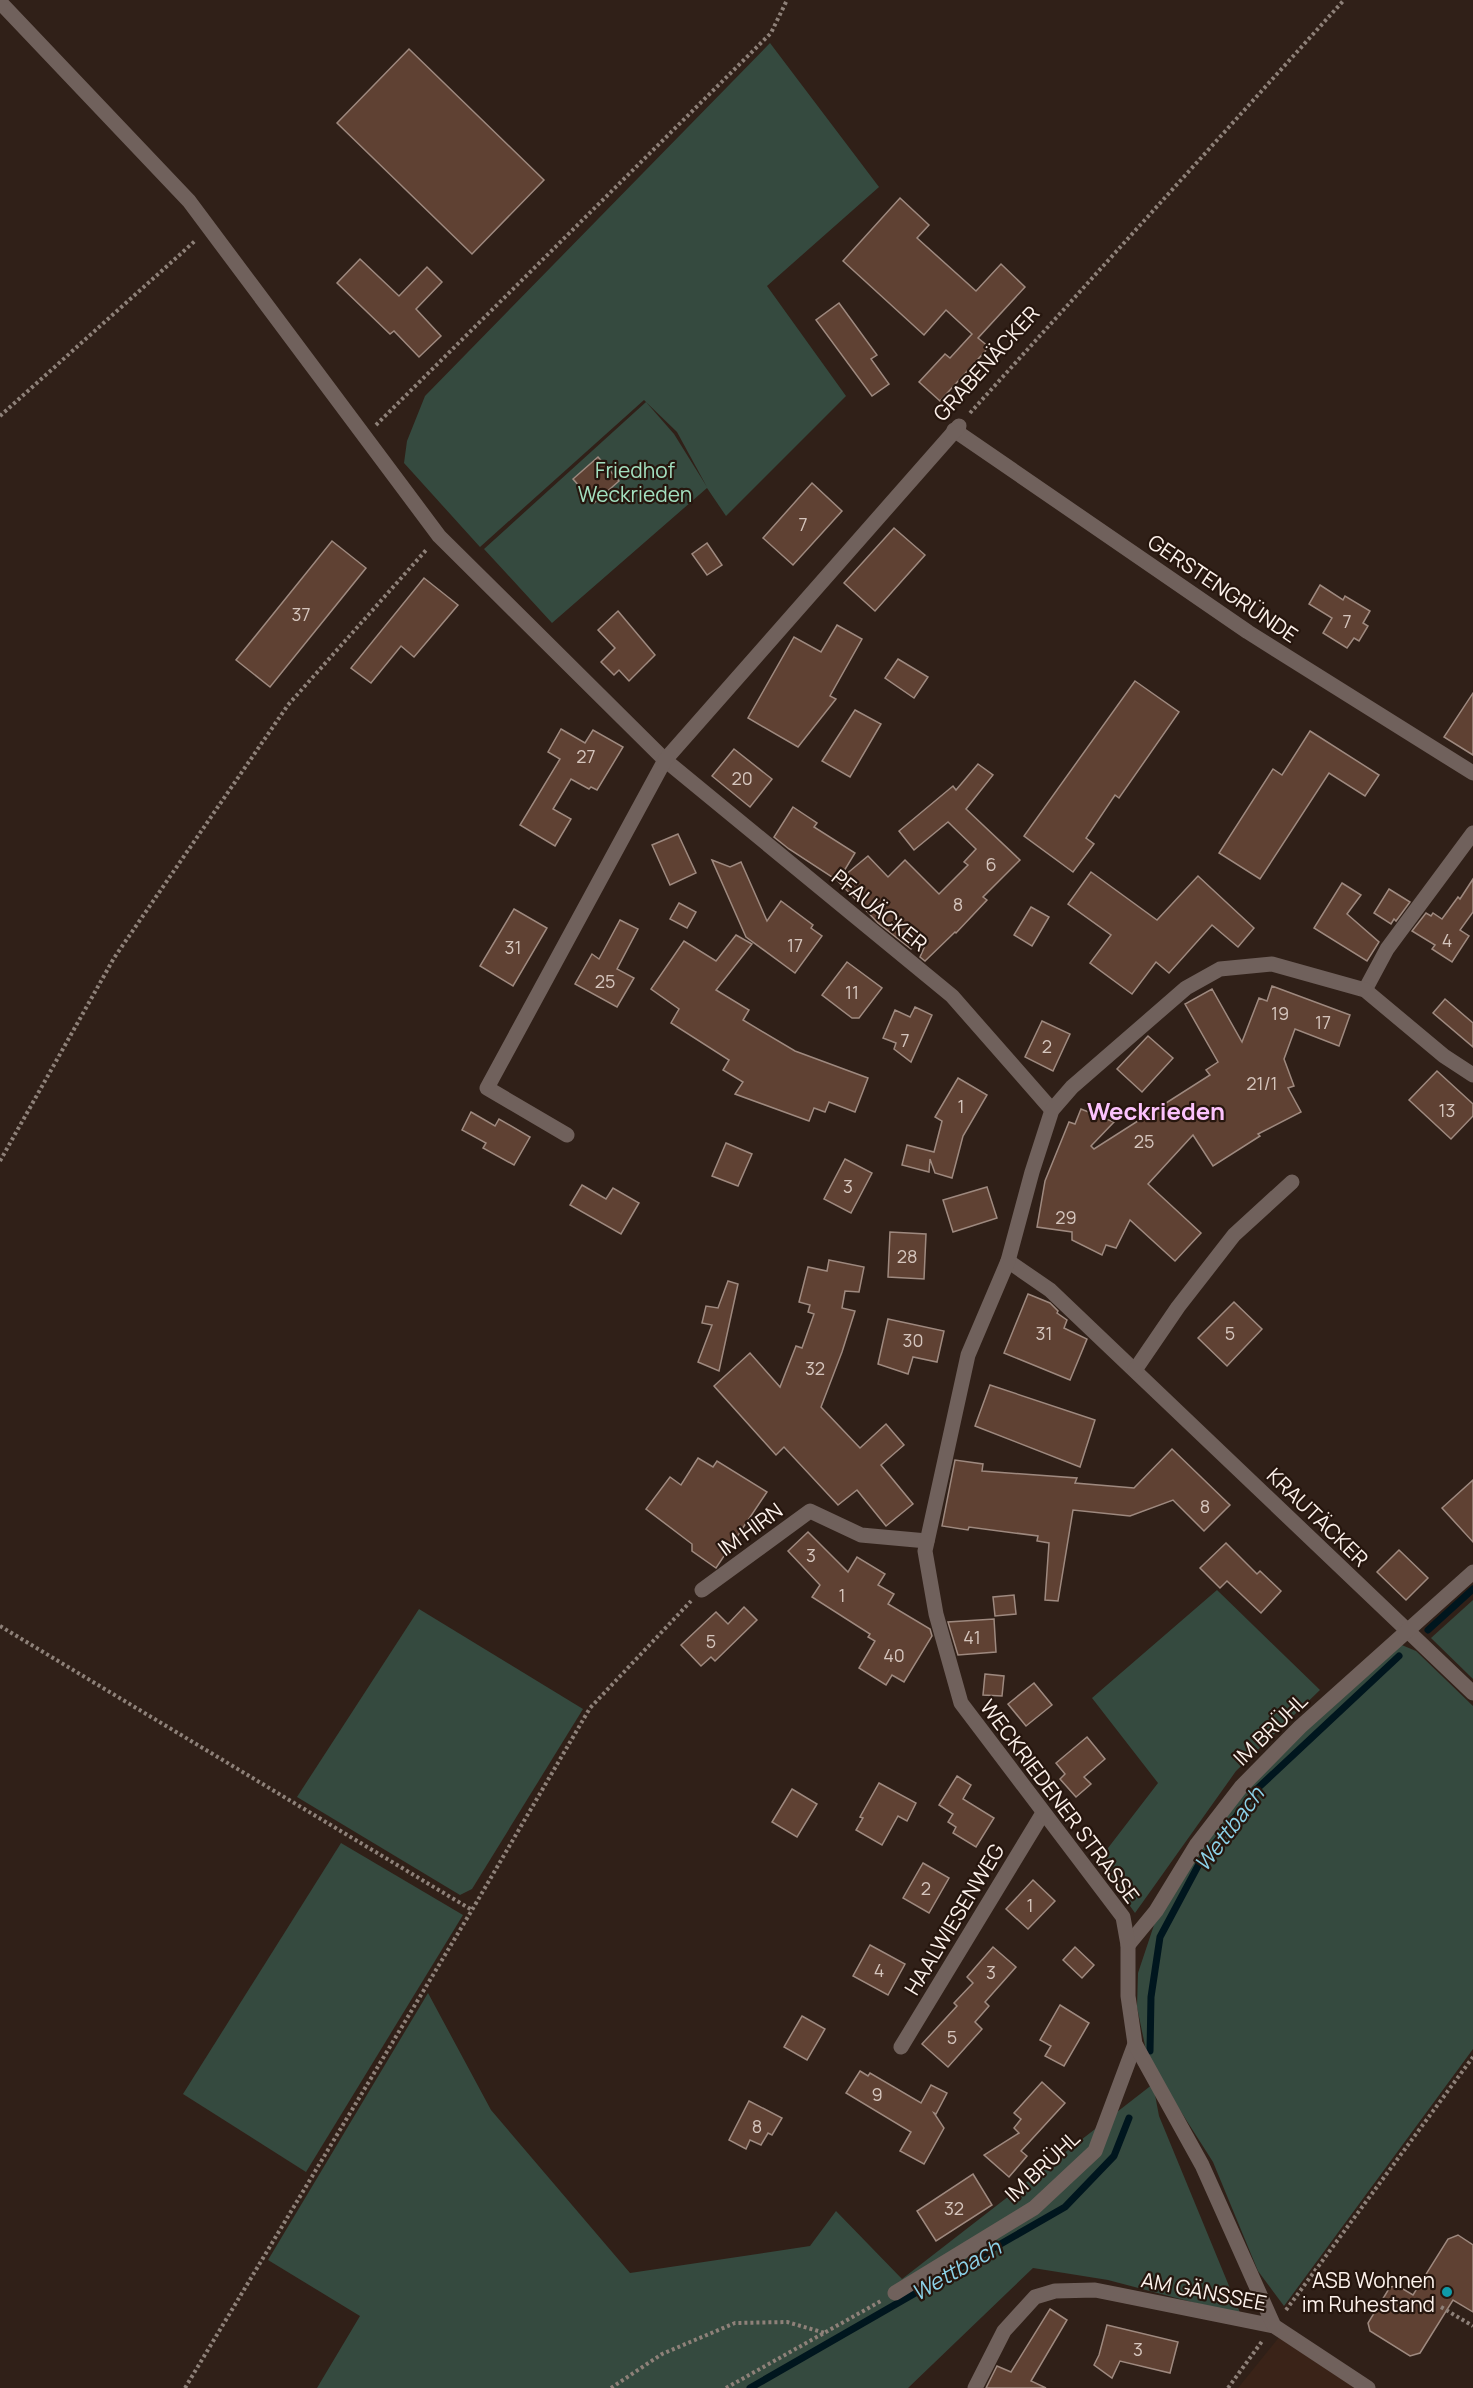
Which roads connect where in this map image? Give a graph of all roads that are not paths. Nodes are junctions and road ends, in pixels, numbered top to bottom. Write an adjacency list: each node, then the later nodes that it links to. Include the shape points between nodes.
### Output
1 (0, 2): 3 (street, PFAUÄCKER, via 189,201 439,536)
2 (956, 428): 3 (street, GRABENÄCKER); 4 (street, GERSTENGRÜNDE, via 1248,632)
3 (665, 760): 8 (street, PFAUÄCKER, via 952,996); 9 (street, via 487,1088)
4 (1473, 773)
5 (1473, 833): 6 (street, via 1387,949)
6 (1365, 990): 7 (street, WECKRIEDENER STRASSE, via 1444,1056); 8 (street, WECKRIEDENER STRASSE, via 1272,964 1220,969 1186,988 1146,1021)
7 (1473, 1075)
8 (1052, 1110): 11 (street, WECKRIEDENER STRASSE)
9 (567, 1135)
10 (1292, 1182): 12 (street, via 1234,1235)
11 (1008, 1261): 12 (street, KRAUTÄCKER, via 1050,1290); 13 (street, WECKRIEDENER STRASSE, via 968,1355)
12 (1135, 1370): 16 (street, KRAUTÄCKER)
13 (927, 1541): 15 (street, IM HIRN, via 861,1535 810,1511); 18 (street, WECKRIEDENER STRASSE, via 924,1551 936,1614 961,1703)
14 (1473, 1572): 16 (street, IM BRÜHL)
15 (702, 1590)
16 (1408, 1632): 17 (street, KRAUTÄCKER); 19 (street, IM BRÜHL, via 1300,1727 1241,1787)
17 (1473, 1693)
18 (1043, 1813): 19 (street, WECKRIEDENER STRASSE, via 1123,1917); 21 (street, HAALWIESENWEG)
19 (1128, 1945): 20 (street, WECKRIEDENER STRASSE, via 1128,1996)
20 (1135, 2044): 22 (street, IM BRÜHL, via 1095,2151 1034,2208); 23 (street, WECKRIEDENER STRASSE, via 1202,2165)
21 (901, 2047)
22 (895, 2293)
23 (1274, 2326): 24 (street, AM GÄNSSEE, via 1095,2290 1055,2291 1035,2297 1004,2331); 25 (street)
24 (975, 2388)
25 (1368, 2388)

